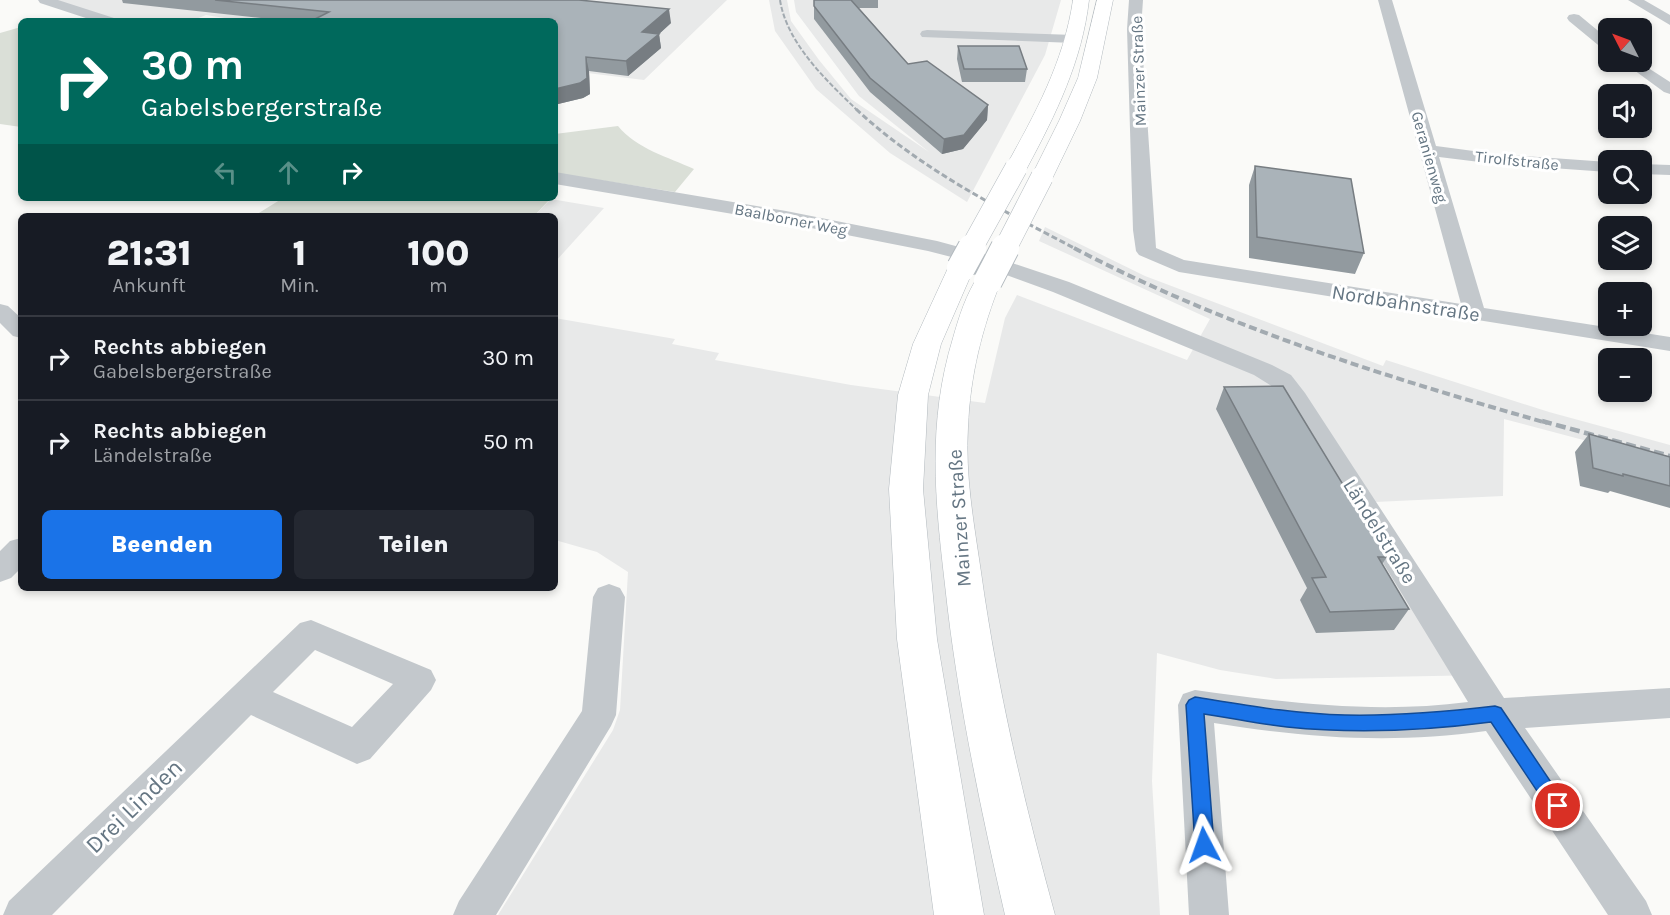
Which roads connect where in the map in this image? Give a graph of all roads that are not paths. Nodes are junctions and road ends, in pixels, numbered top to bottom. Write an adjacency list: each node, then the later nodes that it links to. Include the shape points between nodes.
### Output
1 (45, 0): 7 (street)
2 (1081, 0): 12 (main road, Mainzer Straße)
3 (1105, 0): 21 (main road, Mainzer Straße, bridge, via 1092,64 1074,113)
4 (1385, 0): 15 (street, Geranienweg)
5 (1635, 0): 9 (street)
6 (1136, 5): 20 (street, Mainzer Straße)
7 (100, 18)
8 (1574, 18): 11 (street)
9 (1670, 21)
10 (927, 34): 12 (street)
11 (1598, 38)
12 (1074, 39): 21 (main road, Mainzer Straße, bridge, via 1062,78 1016,168)
13 (1645, 72): 14 (street)
14 (1670, 89)
15 (1427, 150): 16 (street, Tirolfstraße); 23 (street, Geranienweg)
16 (1598, 166)
17 (1652, 169): 18 (street)
18 (1670, 170)
19 (558, 179): 21 (street, Baalborner Weg, via 930,245 978,258)
20 (1146, 250): 23 (street, Nordbahnstraße, via 1179,266)
21 (991, 274): 31 (street, Ländelstraße, via 1263,370 1282,381); 34 (main road, Mainzer Straße, via 927,345 909,423 906,489 917,639); 35 (main road, Mainzer Straße, via 981,295 954,399 951,474 971,643 1003,806)
22 (0, 311): 24 (street)
23 (1475, 314): 25 (street, Nordbahnstraße)
24 (18, 328)
25 (1670, 344)
26 (18, 552): 27 (street)
27 (0, 570)
28 (609, 597): 33 (street, via 599,715)
29 (246, 696): 29 (street, Drei Linden, via 357,747 419,680 310,633); 32 (street, Drei Linden)
30 (1670, 703): 31 (street)
31 (1495, 714): 36 (street, via 1345,723 1286,719 1195,705); 37 (street, Ländelstraße)
32 (23, 915)
33 (473, 915)
34 (959, 915)
35 (1030, 915)
36 (1209, 915)
37 (1632, 915)

